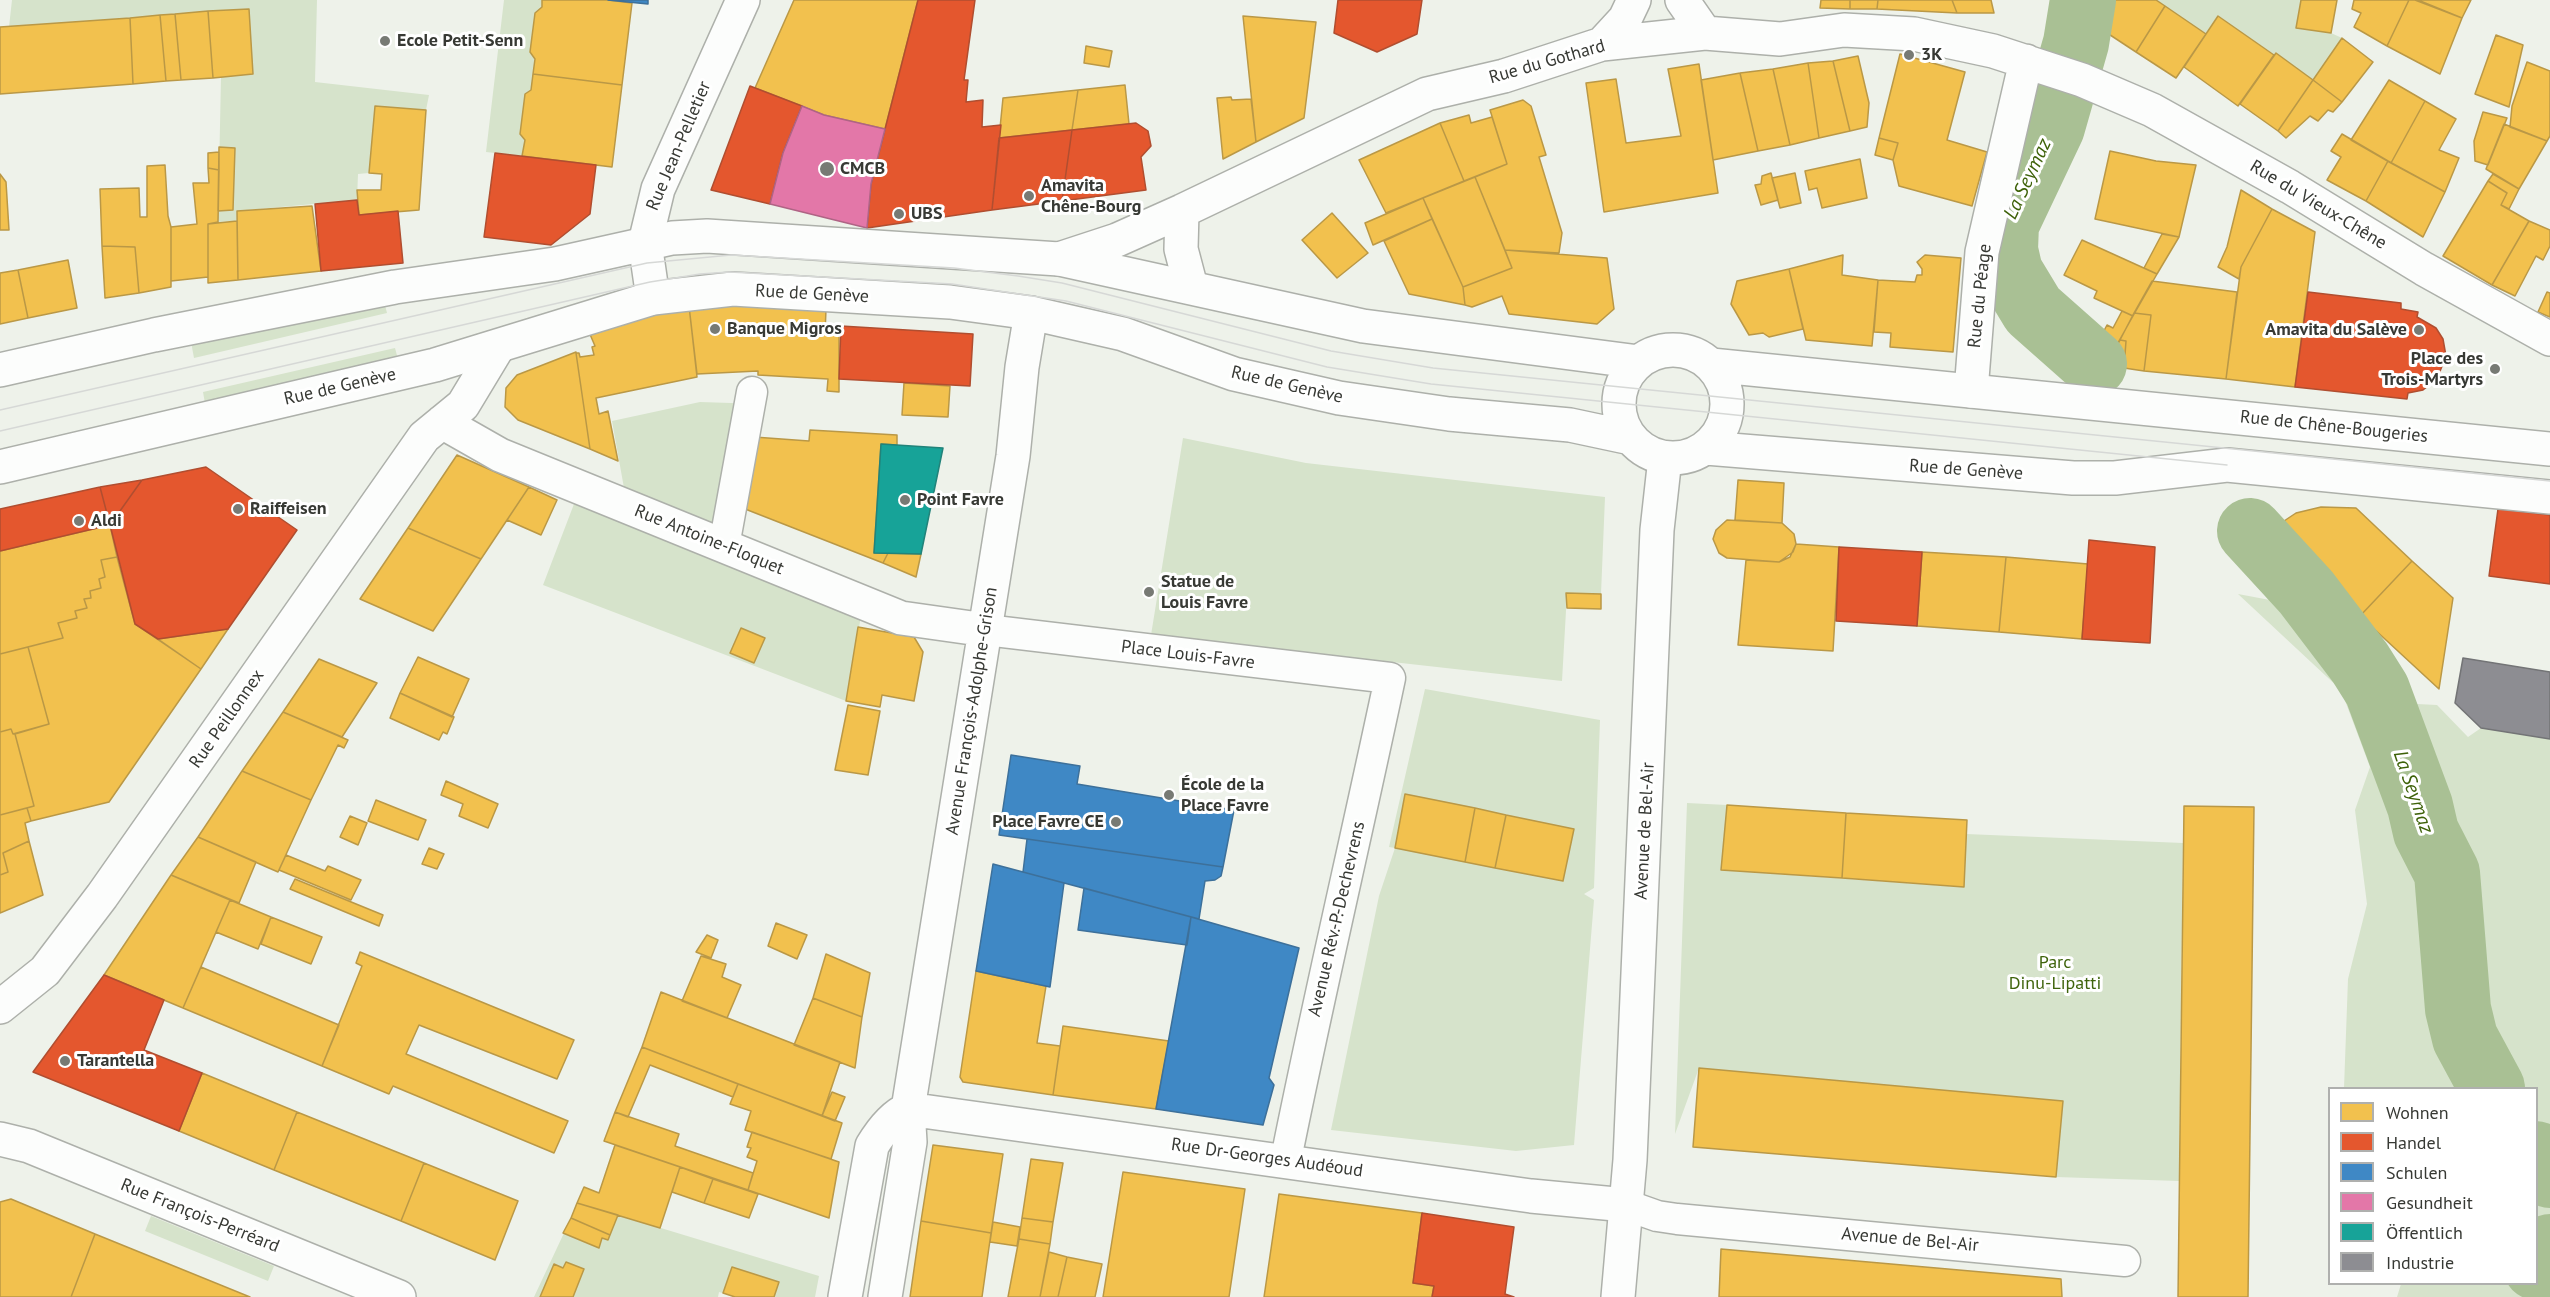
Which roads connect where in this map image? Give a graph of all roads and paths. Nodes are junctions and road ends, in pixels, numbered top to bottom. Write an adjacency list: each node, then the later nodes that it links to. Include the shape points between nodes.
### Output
1 (743, 0): 8 (street, Rue Jean-Pelletier, via 658,189)
2 (1634, 0): 5 (street, via 1625,19)
3 (1682, 0): 4 (street)
4 (1705, 33): 5 (street, Rue du Gothard); 6 (street, Rue du Gothard, via 1780,39 1844,30 1914,34)
5 (1602, 44): 7 (street, Rue du Gothard, via 1504,76 1427,94)
6 (2034, 64): 13 (street, Rue du Vieux-Chêne, via 2152,110); 18 (street, Rue du Péage, via 1982,252)
7 (1182, 211): 9 (street, Rue du Gothard, via 1117,240); 10 (street, via 1181,249)
8 (645, 243): 9 (street, via 707,236); 11 (street, Rue Jean-Pelletier); 17 (street, via 555,264 395,288 154,335)
9 (1059, 259): 10 (street)
10 (1191, 287): 15 (street, via 1363,326)
11 (653, 298): 12 (street, Rue de Genève, via 733,289 950,302); 14 (street, Rue de Genève)
12 (1031, 313): 21 (street, Rue de Genève, via 1123,334 1234,374 1339,398 1449,414 1570,425); 28 (street, Avenue François-Adolphe-Grison)
13 (2550, 339)
14 (498, 346): 20 (street, Rue Peillonnex, via 463,405); 25 (street, Rue de Genève, via 435,365)
15 (1639, 362): 16 (street, via 1669,350 1688,352); 21 (street, via 1626,378 1619,404)
16 (1711, 365): 18 (street); 22 (street, via 1723,382 1727,406 1724,423)
17 (0, 370)
18 (1971, 391): 23 (street, Rue de Chêne-Bougeries)
19 (752, 392): 27 (street)
20 (442, 422): 27 (street, Rue Antoine-Floquet, via 500,454); 30 (street, Rue Peillonnex, via 424,437 102,896 45,971)
21 (1631, 438): 24 (street, Rue de Genève, via 1649,453)
22 (1706, 448): 24 (street, Rue de Genève, via 1689,456); 26 (street, Rue de Genève, via 2073,478 2115,478 2227,465)
23 (2550, 449)
24 (1665, 458): 34 (street, Avenue de Bel-Air, via 1658,530)
25 (0, 467)
26 (2550, 497)
27 (724, 546): 28 (street, Rue Antoine-Floquet, via 901,618)
28 (986, 630): 29 (street, Place Louis-Favre); 31 (street, Avenue François-Adolphe-Grison)
29 (1390, 678): 33 (street, Avenue Rév.-P.-Dechevrens)
30 (0, 1007)
31 (908, 1109): 33 (street, Rue Dr-Georges Audéoud); 37 (street, via 881,1131 872,1146); 38 (street, Avenue François-Adolphe-Grison, via 910,1142)
32 (0, 1139): 36 (street, Rue François-Perréard, via 29,1146)
33 (1286, 1160): 34 (street, Rue Dr-Georges Audéoud, via 1532,1196)
34 (1626, 1205): 35 (street, Avenue de Bel-Air, via 1677,1219); 39 (street, Avenue de Bel-Air)
35 (2124, 1261)
36 (399, 1297)
37 (845, 1297)
38 (885, 1297)
39 (1618, 1297)

